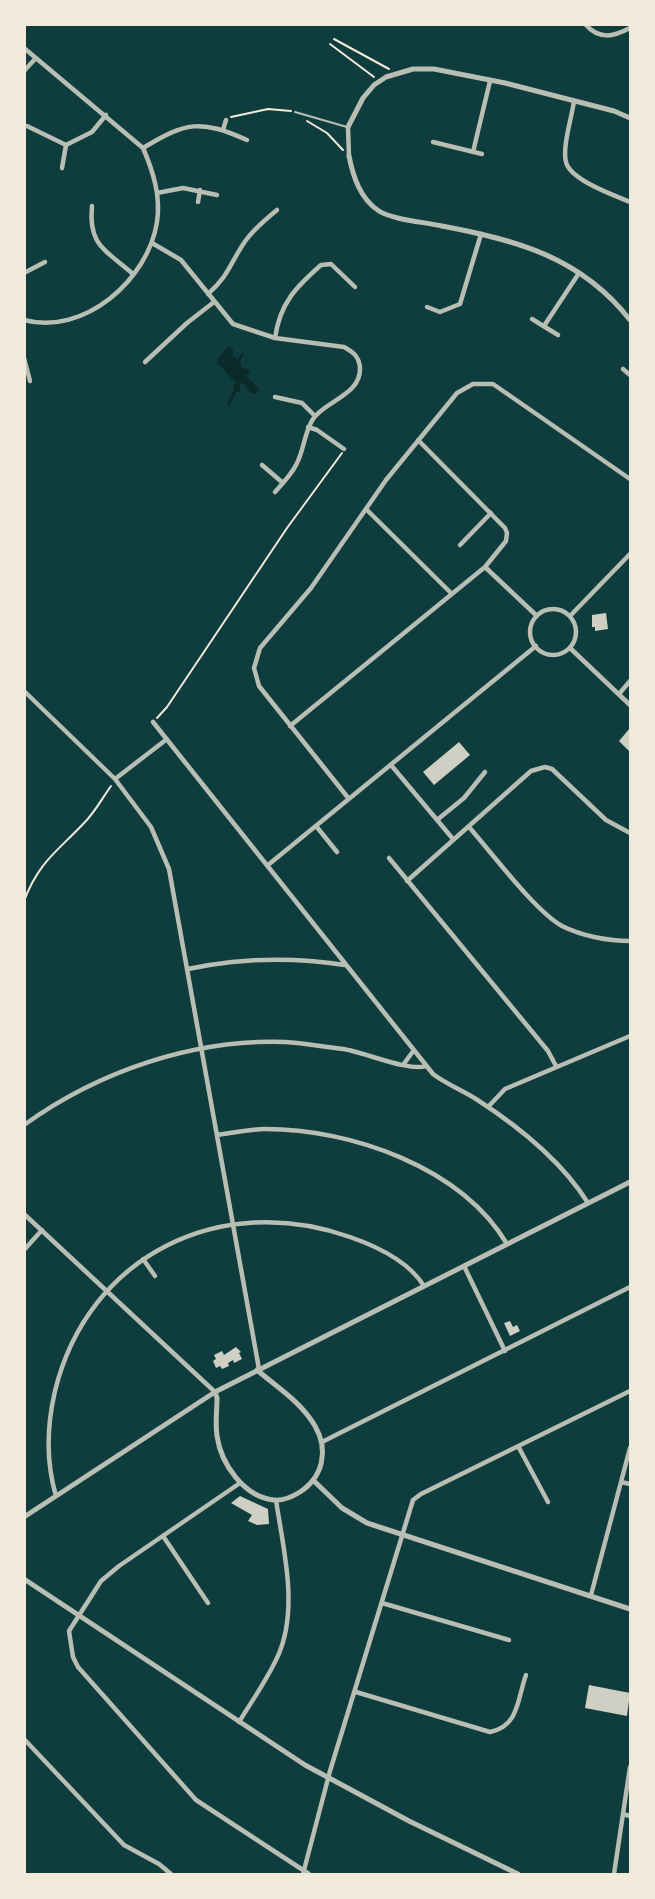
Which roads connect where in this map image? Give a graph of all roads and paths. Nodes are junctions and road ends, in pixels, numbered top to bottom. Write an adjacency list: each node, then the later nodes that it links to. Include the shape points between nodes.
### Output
1 (585, 24): 2 (street, via 604,37)
2 (631, 28)
3 (334, 39): 8 (path)
4 (330, 44): 9 (path)
5 (24, 48): 6 (street)
6 (36, 58): 7 (street); 13 (street)
7 (24, 71)
8 (396, 73): 9 (street); 10 (street, via 434,69)
9 (380, 80): 18 (street, via 363,97)
10 (491, 81): 11 (street); 24 (street)
11 (574, 101): 14 (street); 32 (street, via 566,165 575,176)
12 (295, 112): 15 (path, via 268,110); 18 (lane)
13 (106, 115): 22 (street, via 92,132); 23 (street)
14 (631, 118)
15 (226, 120): 19 (street)
16 (304, 120): 26 (path, via 327,133)
17 (27, 126): 22 (street)
18 (348, 127): 26 (street)
19 (223, 130): 20 (street); 23 (street, via 185,126)
20 (247, 140)
21 (433, 142): 24 (street)
22 (66, 145): 27 (street)
23 (143, 148): 29 (street)
24 (473, 152): 25 (street)
25 (482, 154)
26 (349, 156): 35 (street, via 359,189 379,212)
27 (62, 169)
28 (200, 190): 29 (street); 30 (street); 31 (street)
29 (157, 193): 36 (street, via 158,220)
30 (218, 195)
31 (198, 202)
32 (631, 202)
33 (92, 206): 40 (street, via 90,223 96,240)
34 (277, 210): 42 (street, via 255,229 227,275)
35 (481, 234): 38 (street, via 539,251); 44 (street, via 460,304 440,312)
36 (152, 243): 40 (street); 42 (street, via 180,260)
37 (44, 262): 39 (street)
38 (579, 272): 47 (street); 48 (street)
39 (24, 273)
40 (133, 274): 46 (street, via 110,299 69,320 52,324)
41 (355, 287): 50 (street, via 331,264 321,265 286,302)
42 (208, 294): 43 (street)
43 (214, 302): 50 (street, via 233,324); 52 (street)
44 (426, 307)
45 (532, 319): 48 (street)
46 (24, 320)
47 (631, 320)
48 (544, 326): 49 (street)
49 (558, 335)
50 (275, 338): 57 (street, via 332,344 354,352 359,361 351,388)
51 (24, 358): 55 (street)
52 (145, 362)
53 (623, 369): 54 (street)
54 (630, 373)
55 (30, 381)
56 (275, 397): 57 (street, via 303,403)
57 (315, 416): 58 (street)
58 (308, 427): 60 (street); 63 (street, via 296,465)
59 (418, 440): 62 (street, via 457,393 480,383 499,387); 65 (street); 66 (street)
60 (344, 449): 79 (path)
61 (262, 465): 63 (street)
62 (631, 479)
63 (283, 483): 64 (street)
64 (275, 492)
65 (366, 509): 70 (street); 80 (street, via 311,588 257,653 257,682)
66 (491, 513): 67 (street); 69 (street, via 507,537)
67 (460, 545)
68 (631, 554): 72 (street)
69 (485, 567): 70 (street); 71 (street)
70 (452, 594): 80 (street)
71 (537, 616): 72 (street, via 553,609); 73 (street, via 531,627)
72 (570, 616): 74 (street, via 576,632)
73 (536, 646): 74 (street, via 553,654); 82 (street)
74 (570, 648): 77 (street)
75 (631, 681): 77 (street)
76 (24, 691): 84 (street)
77 (619, 694): 78 (street)
78 (631, 705)
79 (153, 722): 81 (street)
80 (290, 726): 85 (street)
81 (168, 739): 84 (street); 93 (street)
82 (391, 765): 85 (street); 86 (street)
83 (485, 772): 86 (street, via 464,798)
84 (116, 779): 95 (path, via 86,822 43,864); 98 (street, via 151,827 169,869)
85 (349, 799): 87 (street)
86 (437, 820): 90 (street)
87 (316, 826): 91 (street); 93 (street)
88 (469, 827): 89 (street, via 531,771 545,767 606,820); 90 (street); 96 (street, via 532,900 561,925 604,939)
89 (631, 833)
90 (453, 839): 94 (street)
91 (337, 852)
92 (389, 858): 94 (street)
93 (268, 865): 97 (street)
94 (407, 881): 104 (street)
95 (24, 901)
96 (631, 941)
97 (346, 965): 98 (street, via 265,959); 101 (street)
98 (188, 969): 100 (street)
99 (631, 1036): 104 (street)
100 (202, 1049): 102 (street, via 286,1042 351,1050); 106 (street, via 105,1078); 107 (street)
101 (414, 1050): 102 (street); 103 (street)
102 (403, 1065): 103 (street)
103 (426, 1066): 105 (street)
104 (556, 1066): 105 (street, via 502,1091)
105 (488, 1107): 109 (street, via 542,1149)
106 (24, 1125)
107 (217, 1135): 111 (street); 113 (street, via 263,1129 293,1131 375,1147 433,1175 467,1198)
108 (631, 1182): 109 (street)
109 (588, 1203): 113 (street)
110 (24, 1214): 112 (street)
111 (233, 1224): 115 (street, via 186,1236); 118 (street, via 280,1222 333,1231 389,1255); 122 (street)
112 (42, 1230): 114 (street); 120 (street)
113 (507, 1244): 116 (street)
114 (24, 1250)
115 (143, 1259): 117 (street); 120 (street)
116 (464, 1265): 118 (street); 121 (street)
117 (155, 1276)
118 (424, 1286): 122 (street)
119 (631, 1287): 121 (street)
120 (107, 1290): 124 (street); 132 (street, via 77,1332 58,1381 49,1446)
121 (505, 1351): 125 (street)
122 (258, 1370): 124 (street); 125 (street, via 298,1404)
123 (631, 1391): 126 (street)
124 (215, 1392): 130 (street, via 219,1445); 132 (street)
125 (322, 1442): 128 (street)
126 (519, 1446): 134 (street); 136 (street, via 421,1494 413,1500)
127 (631, 1448): 129 (street)
128 (314, 1481): 133 (street, via 296,1494); 136 (street, via 355,1516)
129 (621, 1482): 131 (street); 139 (street)
130 (240, 1483): 133 (street); 137 (street)
131 (631, 1484)
132 (56, 1496): 135 (street)
133 (276, 1500): 147 (street, via 287,1624 276,1660)
134 (548, 1502)
135 (24, 1517)
136 (402, 1533): 139 (street); 140 (street)
137 (163, 1536): 141 (street); 143 (street, via 106,1576)
138 (24, 1579): 143 (street)
139 (591, 1595): 142 (street)
140 (382, 1603): 144 (street); 146 (street)
141 (208, 1604)
142 (631, 1609)
143 (78, 1615): 147 (street); 154 (street, via 69,1631 70,1643 75,1663 86,1676 196,1800)
144 (509, 1640)
145 (526, 1675): 146 (street, via 511,1722 490,1732)
146 (356, 1692): 150 (street)
147 (239, 1723): 150 (street)
148 (24, 1738): 153 (street, via 124,1845)
149 (631, 1767): 151 (street)
150 (329, 1779): 154 (street); 155 (street)
151 (623, 1814): 152 (street); 156 (street)
152 (631, 1816)
153 (171, 1874)
154 (305, 1874)
155 (518, 1874)
156 (614, 1874)

